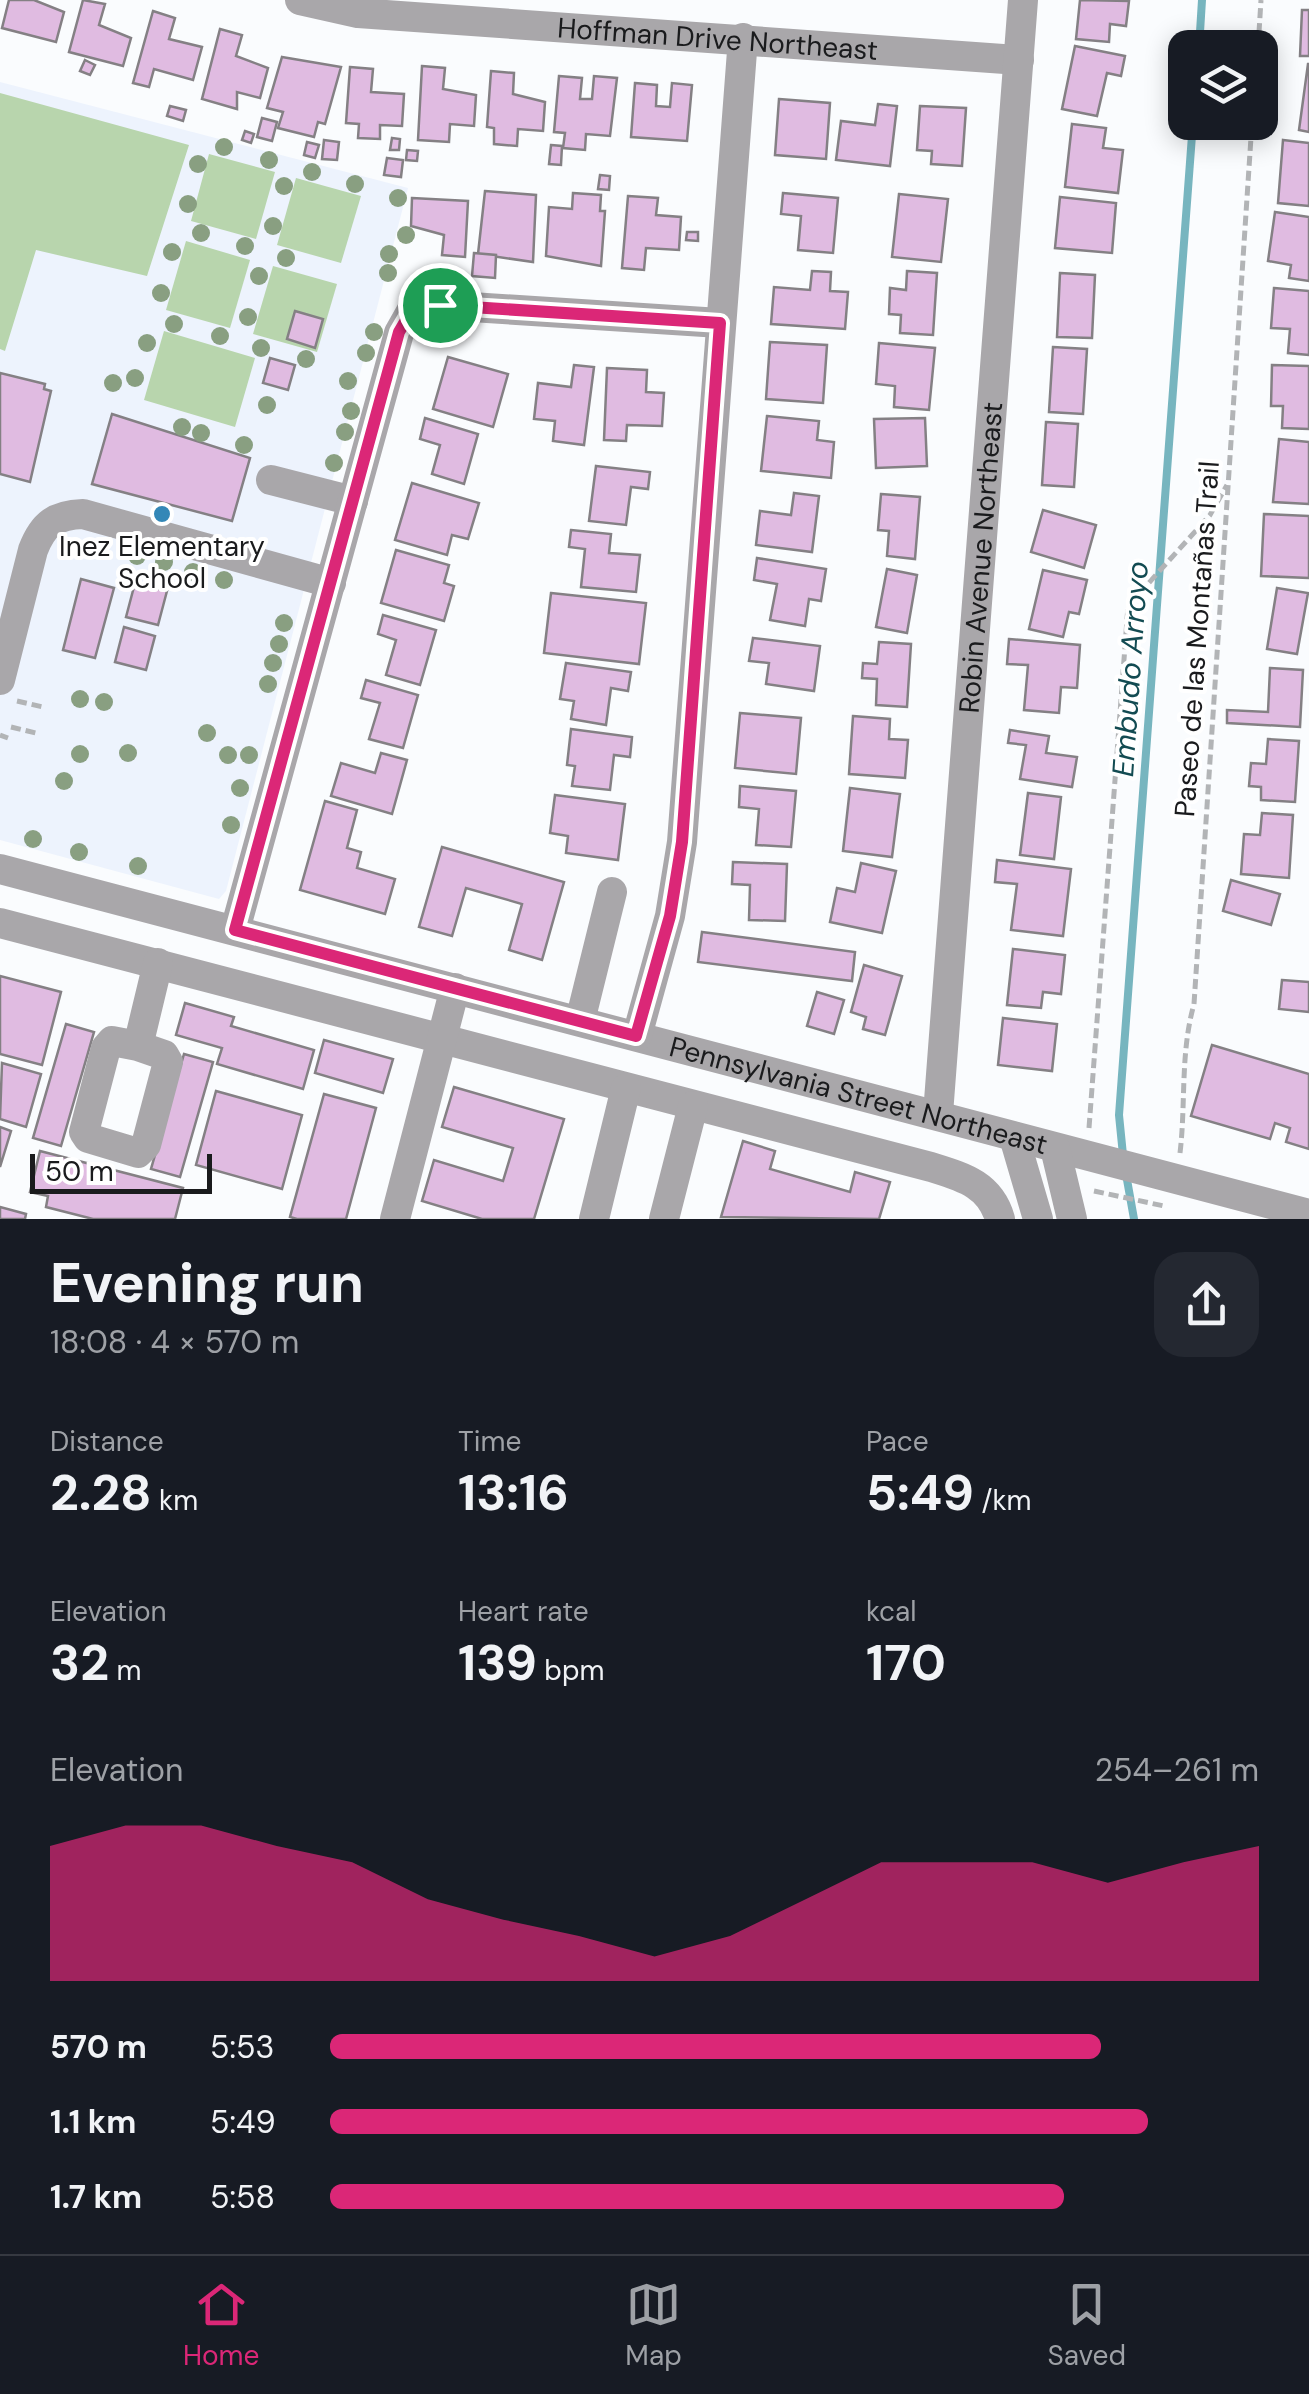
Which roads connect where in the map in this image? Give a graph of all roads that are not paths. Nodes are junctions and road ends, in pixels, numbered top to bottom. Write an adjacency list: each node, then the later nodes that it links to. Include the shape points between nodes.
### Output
1 (300, 0): 3 (street, Hoffman Drive Northeast, via 358,14)
2 (1023, 0): 4 (street, Robin Avenue Northeast)
3 (743, 38): 4 (street, Hoffman Drive Northeast); 5 (street)
4 (1019, 60): 22 (street, Robin Avenue Northeast)
5 (720, 323): 7 (street, via 440,305 412,310 399,332); 17 (street, via 682,842 670,916)
6 (271, 480): 7 (street)
7 (354, 501): 8 (street)
8 (330, 584): 9 (street, via 82,514 62,514 40,532 33,550); 13 (street)
9 (0, 680)
10 (0, 869): 13 (street, Pennsylvania Street Northeast)
11 (612, 892): 16 (street)
12 (0, 923): 14 (street)
13 (235, 930): 15 (street, Pennsylvania Street Northeast)
14 (158, 964): 18 (street); 19 (street)
15 (455, 988): 16 (street, Pennsylvania Street Northeast); 18 (street)
16 (580, 1021): 17 (street, Pennsylvania Street Northeast)
17 (636, 1036): 22 (street, Pennsylvania Street Northeast)
18 (442, 1037): 20 (street); 26 (street)
19 (138, 1046)
20 (626, 1088): 21 (street); 27 (street)
21 (693, 1106): 28 (street); 29 (street, via 972,1180 996,1203)
22 (938, 1114): 23 (street, Pennsylvania Street Northeast)
23 (1014, 1137): 24 (street, Pennsylvania Street Northeast); 30 (street)
24 (1056, 1148): 25 (street, Pennsylvania Street Northeast); 31 (street)
25 (1309, 1214)
26 (395, 1219)
27 (594, 1219)
28 (664, 1219)
29 (1000, 1219)
30 (1038, 1219)
31 (1072, 1219)

